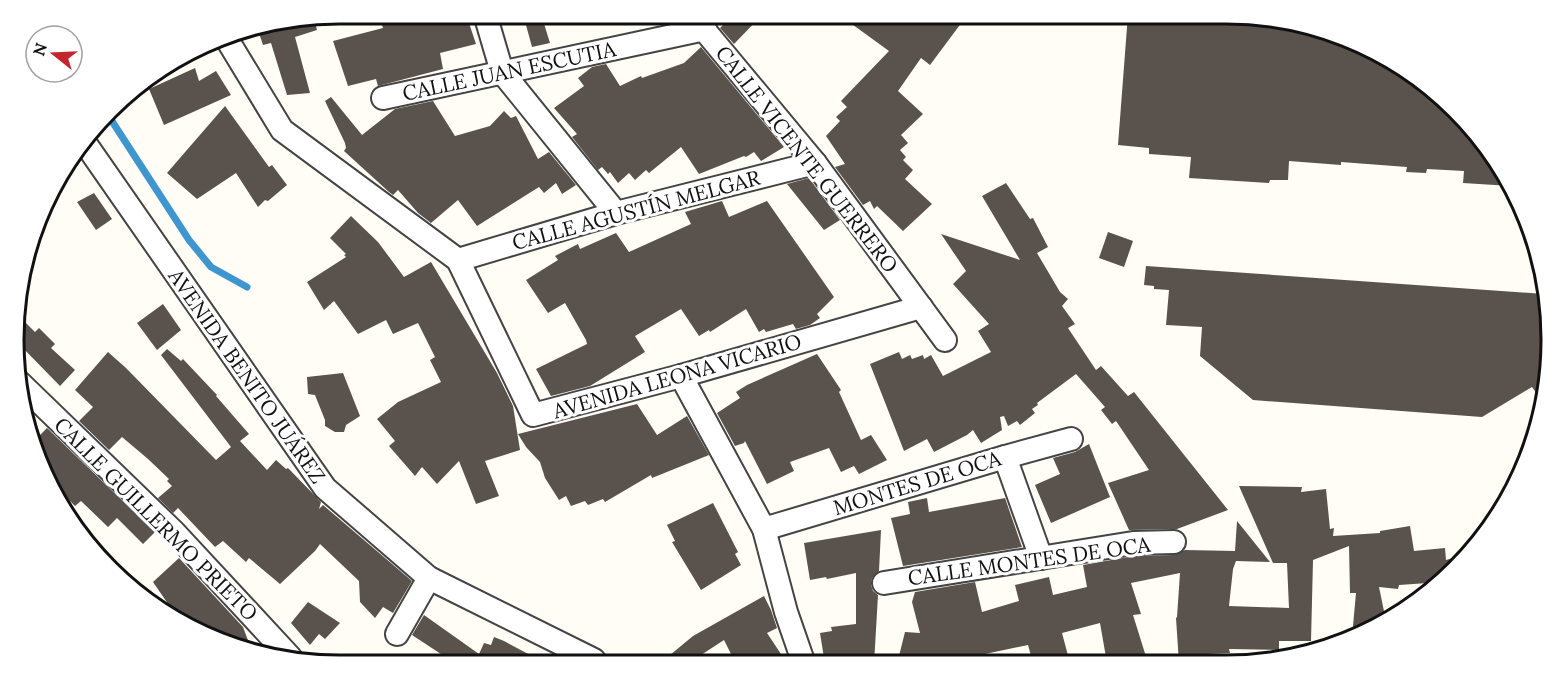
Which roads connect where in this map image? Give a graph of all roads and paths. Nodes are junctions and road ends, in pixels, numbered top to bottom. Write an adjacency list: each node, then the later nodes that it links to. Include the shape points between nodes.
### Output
1 (488, 24): 5 (street)
2 (686, 24): 5 (street, CALLE JUAN ESCUTIA)
3 (700, 24): 8 (street, CALLE VICENTE GUERRERO)
4 (230, 44): 10 (street, AVENIDA LEONA VICARIO, via 282,130)
5 (502, 72): 6 (street, CALLE JUAN ESCUTIA); 9 (street)
6 (383, 98)
7 (88, 148): 20 (street, AVENIDA BENITO JUÁREZ, via 325,488)
8 (815, 163): 9 (street, CALLE AGUSTÍN MELGAR); 11 (street, CALLE VICENTE GUERRERO)
9 (616, 213): 10 (street, CALLE AGUSTÍN MELGAR)
10 (458, 260): 13 (street, AVENIDA LEONA VICARIO, via 533,415)
11 (921, 307): 12 (street, CALLE VICENTE GUERRERO); 13 (street, AVENIDA LEONA VICARIO)
12 (945, 340)
13 (681, 376): 17 (street)
14 (29, 391): 23 (street, CALLE GUILLERMO PRIETO, via 174,532)
15 (1071, 439): 16 (street, MONTES DE OCA)
16 (1005, 457): 17 (street, MONTES DE OCA); 19 (street)
17 (764, 529): 25 (street)
18 (1174, 542): 19 (street, CALLE MONTES DE OCA, via 1133,543)
19 (1041, 558): 21 (street, CALLE MONTES DE OCA)
20 (429, 578): 22 (street); 24 (street, AVENIDA BENITO JUÁREZ)
21 (884, 583)
22 (397, 634)
23 (283, 650)
24 (584, 655)
25 (801, 655)

